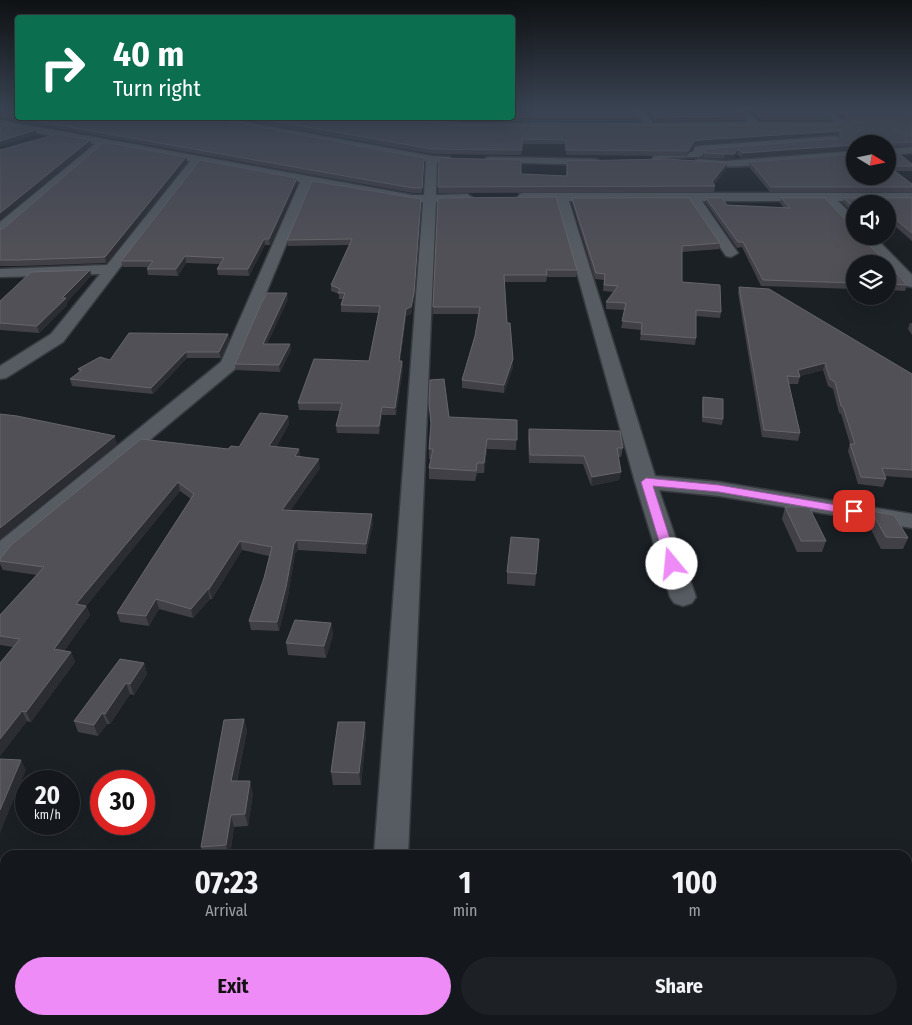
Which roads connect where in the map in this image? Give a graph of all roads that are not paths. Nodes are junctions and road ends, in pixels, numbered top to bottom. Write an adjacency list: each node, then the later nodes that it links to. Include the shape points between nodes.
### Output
1 (89, 154): 18 (street)
2 (175, 154): 6 (street)
3 (413, 154): 16 (street, via 442,159)
4 (698, 154): 5 (street, via 668,154 652,161 724,164)
5 (846, 155)
6 (198, 158): 9 (street); 21 (street)
7 (482, 160): 8 (street)
8 (608, 162)
9 (308, 179): 16 (street, via 413,199); 27 (street, via 228,365)
10 (515, 197): 11 (street)
11 (562, 197): 12 (street); 25 (street)
12 (693, 197): 13 (street); 20 (street)
13 (827, 197): 14 (street); 17 (street)
14 (912, 197)
15 (477, 198): 16 (street)
16 (429, 199): 29 (street)
17 (846, 216)
18 (0, 229)
19 (875, 245): 23 (street)
20 (731, 253)
21 (111, 270): 22 (street); 24 (street, via 57,338)
22 (3, 273)
23 (912, 283)
24 (0, 374)
25 (646, 482): 26 (street, via 719,489); 28 (street)
26 (912, 521)
27 (0, 553)
28 (683, 597)
29 (391, 850)

